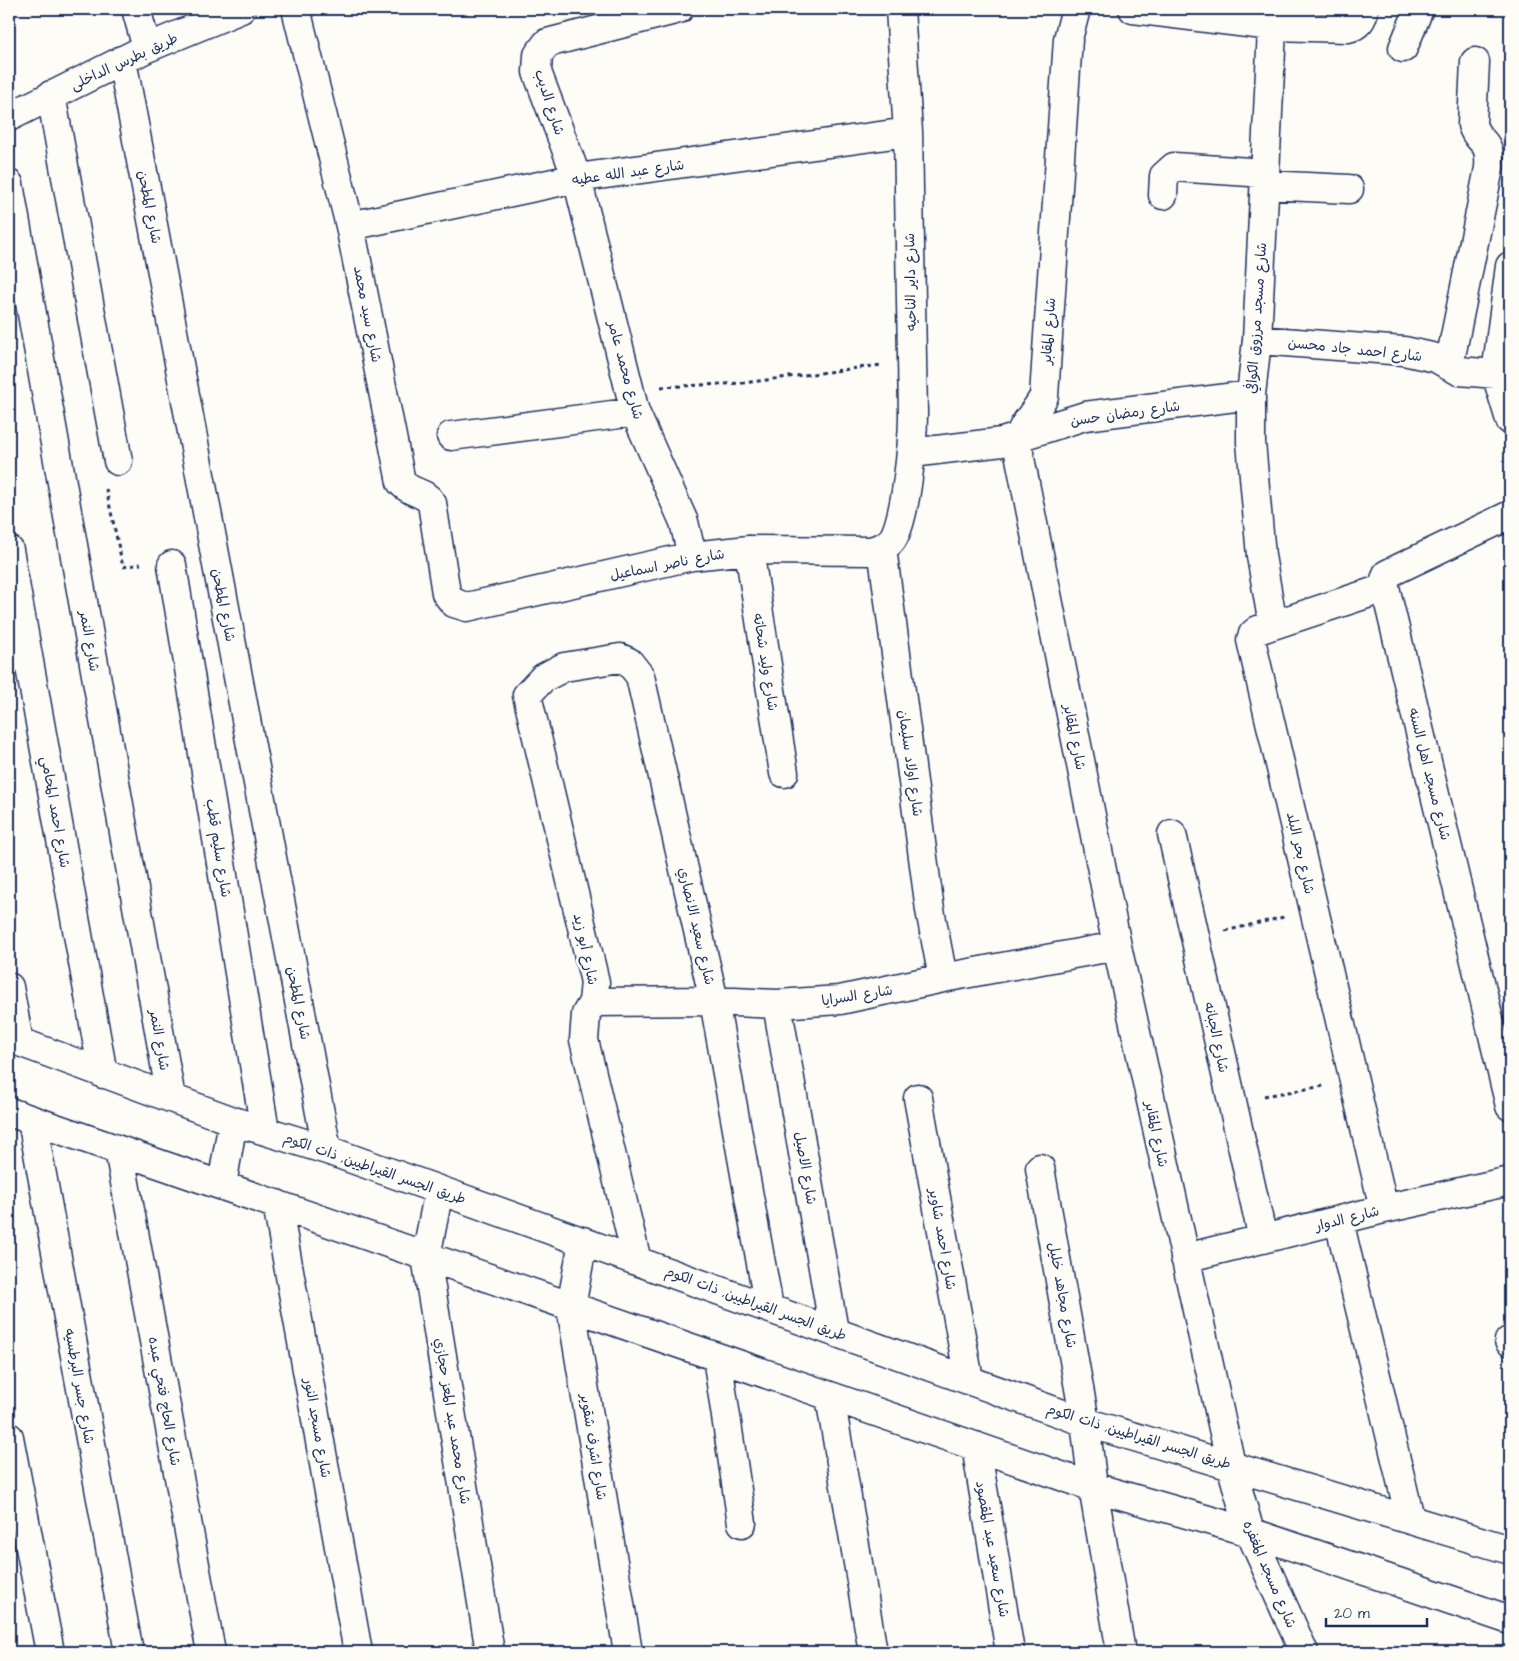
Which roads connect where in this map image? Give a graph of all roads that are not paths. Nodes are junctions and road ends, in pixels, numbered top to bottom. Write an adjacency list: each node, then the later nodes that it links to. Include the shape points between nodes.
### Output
1 (136, 9): 12 (street)
2 (240, 9): 10 (street, طريق بطرس الداخلى)
3 (296, 9): 24 (street, شارع سيد محمد)
4 (679, 9): 19 (street, شارع الديب, via 547,44 538,55 537,72)
5 (900, 9): 18 (street, شارع داير الناحيه)
6 (1076, 9): 33 (street, شارع المقابر, via 1068,39 1044,396)
7 (1133, 9): 11 (street)
8 (1364, 9): 11 (street, via 1364,17 1348,28)
9 (1419, 9): 13 (street)
10 (203, 17): 12 (street, طريق بطرس الداخلى)
11 (1273, 17): 20 (street, شارع مسجد مرزوق الكوافي)
12 (147, 48): 14 (street, طريق بطرس الداخلى)
13 (1403, 48)
14 (122, 60): 16 (street, طريق بطرس الداخلى); 63 (street, شارع المطحن)
15 (1474, 62): 27 (street, via 1472,125 1489,151 1489,168)
16 (51, 95): 17 (street, طريق بطرس الداخلى); 35 (street)
17 (9, 117)
18 (908, 132): 19 (street, شارع عبد الله عطيه); 34 (street, شارع داير الناحيه)
19 (577, 178): 24 (street, شارع عبد الله عطيه); 30 (street, شارع محمد عامر)
20 (1265, 179): 22 (street); 23 (street, via 1174,167 1164,176); 26 (street, شارع مسجد مرزوق الكوافي)
21 (9, 184): 56 (street, شارع النمر)
22 (1349, 189)
23 (1163, 195)
24 (350, 226): 43 (street, شارع سيد محمد, via 401,482 432,503 446,593)
25 (1510, 266): 28 (street)
26 (1257, 340): 27 (street, شارع احمد جاد محسن, via 1404,351 1436,358); 29 (street, شارع مسجد مرزوق الكوافي)
27 (1449, 366): 28 (street, شارع احمد جاد محسن, via 1459,371)
28 (1503, 374): 31 (street)
29 (1251, 395): 33 (street, شارع رمضان حسن, via 1085,416); 44 (street, شارع مسجد مرزوق الكوافي, via 1258,528)
30 (632, 400): 32 (street); 40 (street, شارع محمد عامر, via 684,522)
31 (1510, 420)
32 (451, 436)
33 (1018, 437): 34 (street, شارع رمضان حسن, via 1002,442); 48 (street, شارع المقابر)
34 (912, 453): 37 (street, شارع داير الناحيه, via 896,532)
35 (118, 461)
36 (1510, 515): 42 (street, via 1387,574)
37 (882, 548): 39 (street, شارع ناصر اسماعيل); 49 (street, شارع اولاد سليمان, via 930,910)
38 (9, 550): 55 (street, شارع احمد المحامي)
39 (749, 550): 40 (street, شارع ناصر اسماعيل); 46 (street, شارع وليد شحاته)
40 (692, 556): 43 (street, شارع ناصر اسماعيل, via 467,607)
41 (172, 565): 61 (street, شارع سليم قطب)
42 (1385, 588): 44 (street, شارع بحر البلد); 58 (street, شارع مسجد اهل السنه)
43 (454, 603)
44 (1273, 625): 69 (street, شارع بحر البلد, via 1254,632 1251,640)
45 (527, 695): 51 (street, شارع سعيد الانصاري, via 543,678 564,667 620,658 636,668); 52 (street, شارع أبو زيد, via 595,982)
46 (784, 773)
47 (1172, 834): 71 (street, شارع الجبانه)
48 (1116, 946): 49 (street, شارع السرايا); 74 (street, شارع المقابر)
49 (943, 978): 53 (street, شارع السرايا, via 840,1000)
50 (9, 987): 54 (street)
51 (714, 1001): 52 (street, شارع السرايا); 53 (street, شارع السرايا); 77 (street, شارع سعيد الانصاري)
52 (593, 1002): 75 (street, شارع أبو زيد, via 586,1014 584,1040)
53 (777, 1004): 78 (street, شارع الاصيل)
54 (14, 1040): 55 (street, طريق الجسر القيراطيين, ذات الكوم)
55 (103, 1074): 56 (street, طريق الجسر القيراطيين, ذات الكوم)
56 (171, 1098): 60 (street, طريق الجسر القيراطيين, ذات الكوم)
57 (918, 1098): 80 (street, شارع احمد شاوير)
58 (1510, 1106)
59 (20, 1116): 62 (street); 93 (street, شارع جسر البرطسيه)
60 (233, 1121): 61 (street, طريق الجسر القيراطيين, ذات الكوم); 66 (street)
61 (265, 1132): 63 (street, طريق الجسر القيراطيين, ذات الكوم)
62 (119, 1150): 66 (street); 94 (street, شارع الحاج فتحي عبده)
63 (326, 1150): 67 (street, طريق الجسر القيراطيين, ذات الكوم)
64 (1040, 1168): 82 (street, شارع مجاهد خليل)
65 (1510, 1181): 69 (street, شارع الدوار)
66 (222, 1185): 68 (street)
67 (439, 1190): 72 (street, طريق الجسر القيراطيين, ذات الكوم); 73 (street, شارع محمد عبد المعز حجازي)
68 (277, 1204): 73 (street); 95 (street, شارع مسجد النور)
69 (1384, 1209): 70 (street, شارع الدوار)
70 (1339, 1221): 71 (street, شارع الدوار); 87 (street)
71 (1263, 1239): 74 (street, شارع الدوار)
72 (583, 1241): 75 (street, طريق الجسر القيراطيين, ذات الكوم); 76 (street, شارع اشرف شقوير)
73 (426, 1257): 76 (street); 96 (street, شارع محمد عبد المعز حجازي)
74 (1185, 1258): 85 (street, شارع المقابر)
75 (637, 1260): 77 (street, طريق الجسر القيراطيين, ذات الكوم)
76 (570, 1307): 79 (street); 97 (street, شارع اشرف شقوير)
77 (769, 1308): 78 (street, طريق الجسر القيراطيين, ذات الكوم)
78 (834, 1331): 80 (street, طريق الجسر القيراطيين, ذات الكوم)
79 (717, 1357): 81 (street); 88 (street)
80 (969, 1380): 82 (street, طريق الجسر القيراطيين, ذات الكوم)
81 (830, 1396): 84 (street); 98 (street)
82 (1085, 1422): 85 (street, طريق الجسر القيراطيين, ذات الكوم); 86 (street, شارع مجاهد خليل)
83 (9, 1437): 92 (street)
84 (976, 1446): 86 (street); 99 (street, شارع سعيد عبد المقصود)
85 (1231, 1465): 87 (street, طريق الجسر القيراطيين, ذات الكوم); 89 (street, شارع مسجد المغفره)
86 (1093, 1486): 89 (street); 100 (street, شارع مجاهد خليل)
87 (1410, 1518): 90 (street, طريق الجسر القيراطيين, ذات الكوم)
88 (742, 1524)
89 (1250, 1532): 91 (street); 101 (street, شارع مسجد المغفره)
90 (1502, 1542)
91 (1510, 1620)
92 (50, 1652)
93 (129, 1652)
94 (211, 1652)
95 (358, 1652)
96 (490, 1652)
97 (628, 1652)
98 (874, 1652)
99 (1010, 1652)
100 (1120, 1652)
101 (1304, 1652)

